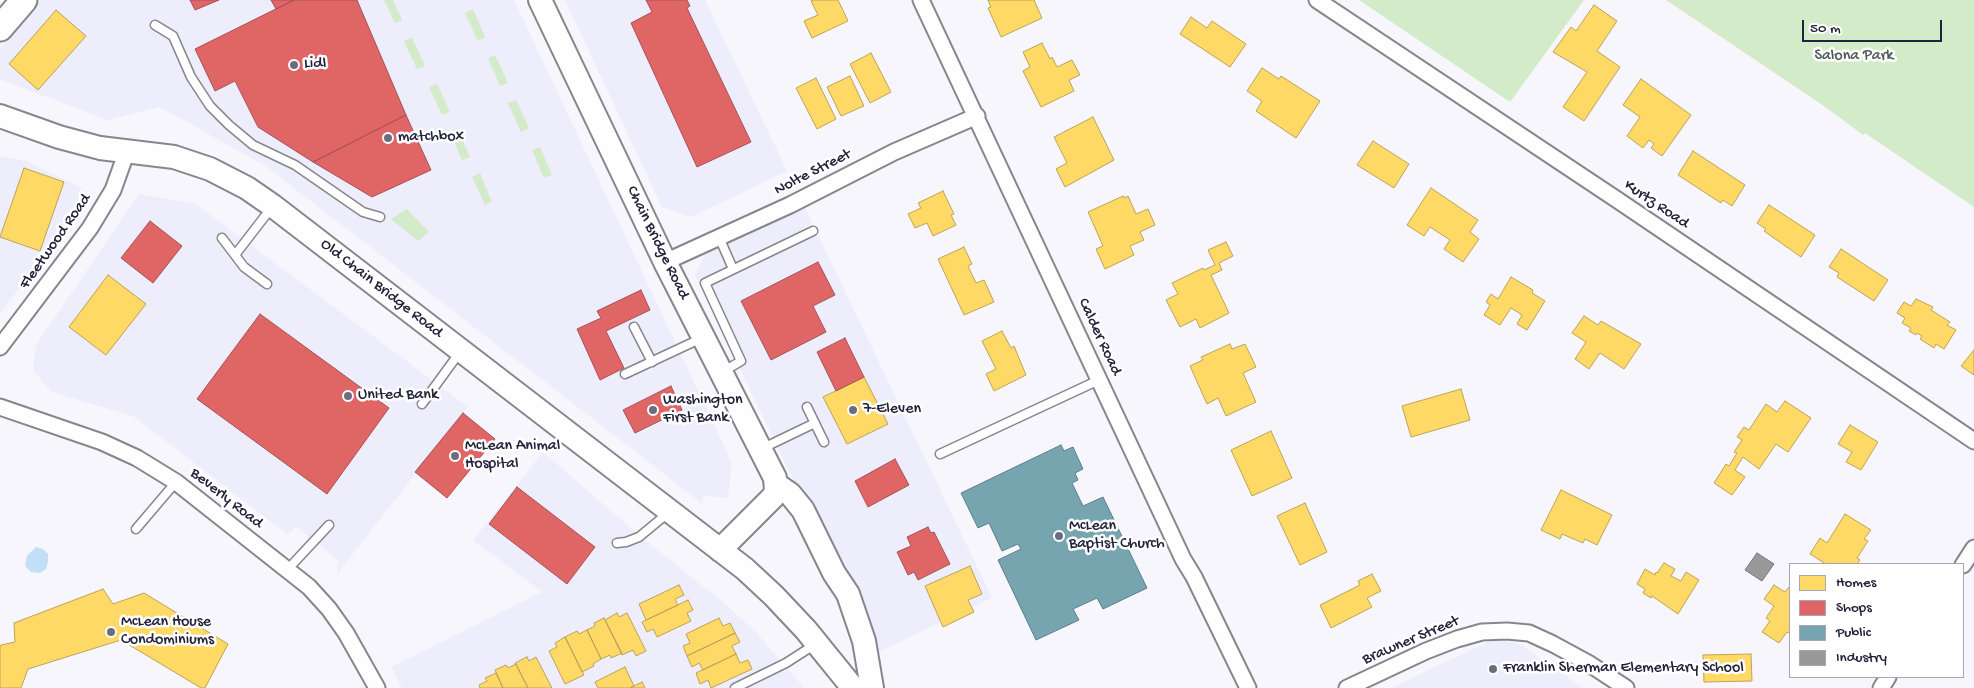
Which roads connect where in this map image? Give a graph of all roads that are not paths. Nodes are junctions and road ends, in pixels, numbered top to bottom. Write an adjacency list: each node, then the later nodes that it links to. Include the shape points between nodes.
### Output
1 (24, 0): 6 (main road)
2 (540, 0): 16 (main road, Chain Bridge Road)
3 (921, 0): 8 (street, Calder Road)
4 (1317, 0): 31 (street, Kurtz Road)
5 (155, 25): 11 (lane, via 172,36 191,77 210,106 229,125 253,145 295,165 363,212)
6 (0, 28)
7 (0, 116): 9 (main road, Old Chain Bridge Road, via 72,141)
8 (977, 116): 13 (street, Nolte Street, via 894,152); 26 (street, Calder Road)
9 (127, 151): 10 (main road, Old Chain Bridge Road, via 174,157 198,164 234,181); 21 (street, Fleetwood Road, via 113,190 90,228)
10 (273, 206): 15 (lane); 22 (main road, Old Chain Bridge Road)
11 (380, 217)
12 (813, 231): 17 (lane)
13 (719, 237): 16 (street, Nolte Street); 17 (lane)
14 (222, 238): 15 (lane)
15 (235, 255): 18 (lane)
16 (665, 262): 20 (main road, Chain Bridge Road)
17 (733, 269): 24 (lane, via 705,283 741,360)
18 (267, 284)
19 (634, 327): 23 (lane)
20 (704, 337): 23 (lane); 24 (main road, Chain Bridge Road)
21 (0, 347)
22 (461, 351): 27 (lane); 37 (main road, Old Chain Bridge Road)
23 (652, 362): 25 (lane)
24 (722, 372): 33 (main road, Chain Bridge Road)
25 (625, 374)
26 (1099, 380): 34 (lane); 50 (street, Calder Road)
27 (422, 404)
28 (0, 407): 35 (street, Beverly Road, via 102,442 137,458)
29 (807, 407): 30 (lane)
30 (815, 423): 32 (lane); 33 (lane)
31 (1974, 441)
32 (824, 442)
33 (761, 449): 36 (main road, Chain Bridge Road)
34 (940, 454)
35 (176, 482): 39 (lane); 44 (street, Beverly Road)
36 (777, 485): 42 (main road, via 773,497); 49 (main road, Chain Bridge Road, via 790,494 803,510 852,604 864,641)
37 (669, 511): 40 (lane, via 639,537); 42 (main road, Old Chain Bridge Road)
38 (329, 526): 44 (lane)
39 (136, 529)
40 (617, 543)
41 (1974, 548): 43 (street)
42 (720, 550): 45 (main road, via 774,596)
43 (1964, 563)
44 (288, 569): 46 (street, Beverly Road, via 333,615)
45 (818, 643): 47 (lane); 48 (main road)
46 (377, 688)
47 (735, 688)
48 (853, 688)
49 (872, 688)
50 (1248, 688)
51 (1347, 688): 52 (street, Brawner Street, via 1457,639 1482,632 1506,631 1529,633 1553,644)
52 (1626, 688)

